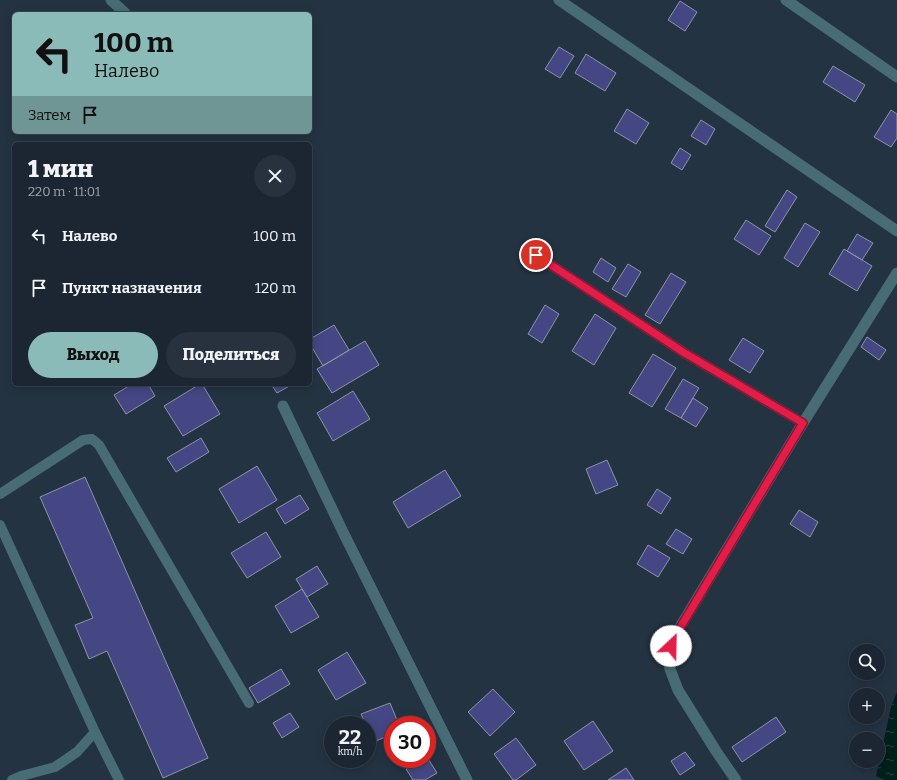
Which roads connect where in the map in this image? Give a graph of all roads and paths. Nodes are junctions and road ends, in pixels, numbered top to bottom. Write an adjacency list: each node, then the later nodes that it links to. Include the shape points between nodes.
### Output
1 (111, 0): 4 (street)
2 (559, 0): 6 (street)
3 (786, 0): 5 (street)
4 (124, 12)
5 (897, 77)
6 (897, 231)
7 (536, 255): 10 (lane, via 683,352)
8 (897, 273): 10 (street)
9 (283, 406): 17 (street)
10 (803, 423): 18 (street, via 674,638 668,656 670,670 678,690)
11 (0, 494): 13 (lane, via 83,440 92,439 99,445)
12 (0, 525): 14 (lane)
13 (249, 703)
14 (95, 732): 15 (lane, via 77,752 55,767); 16 (lane)
15 (12, 780)
16 (119, 780)
17 (467, 780)
18 (736, 780)

